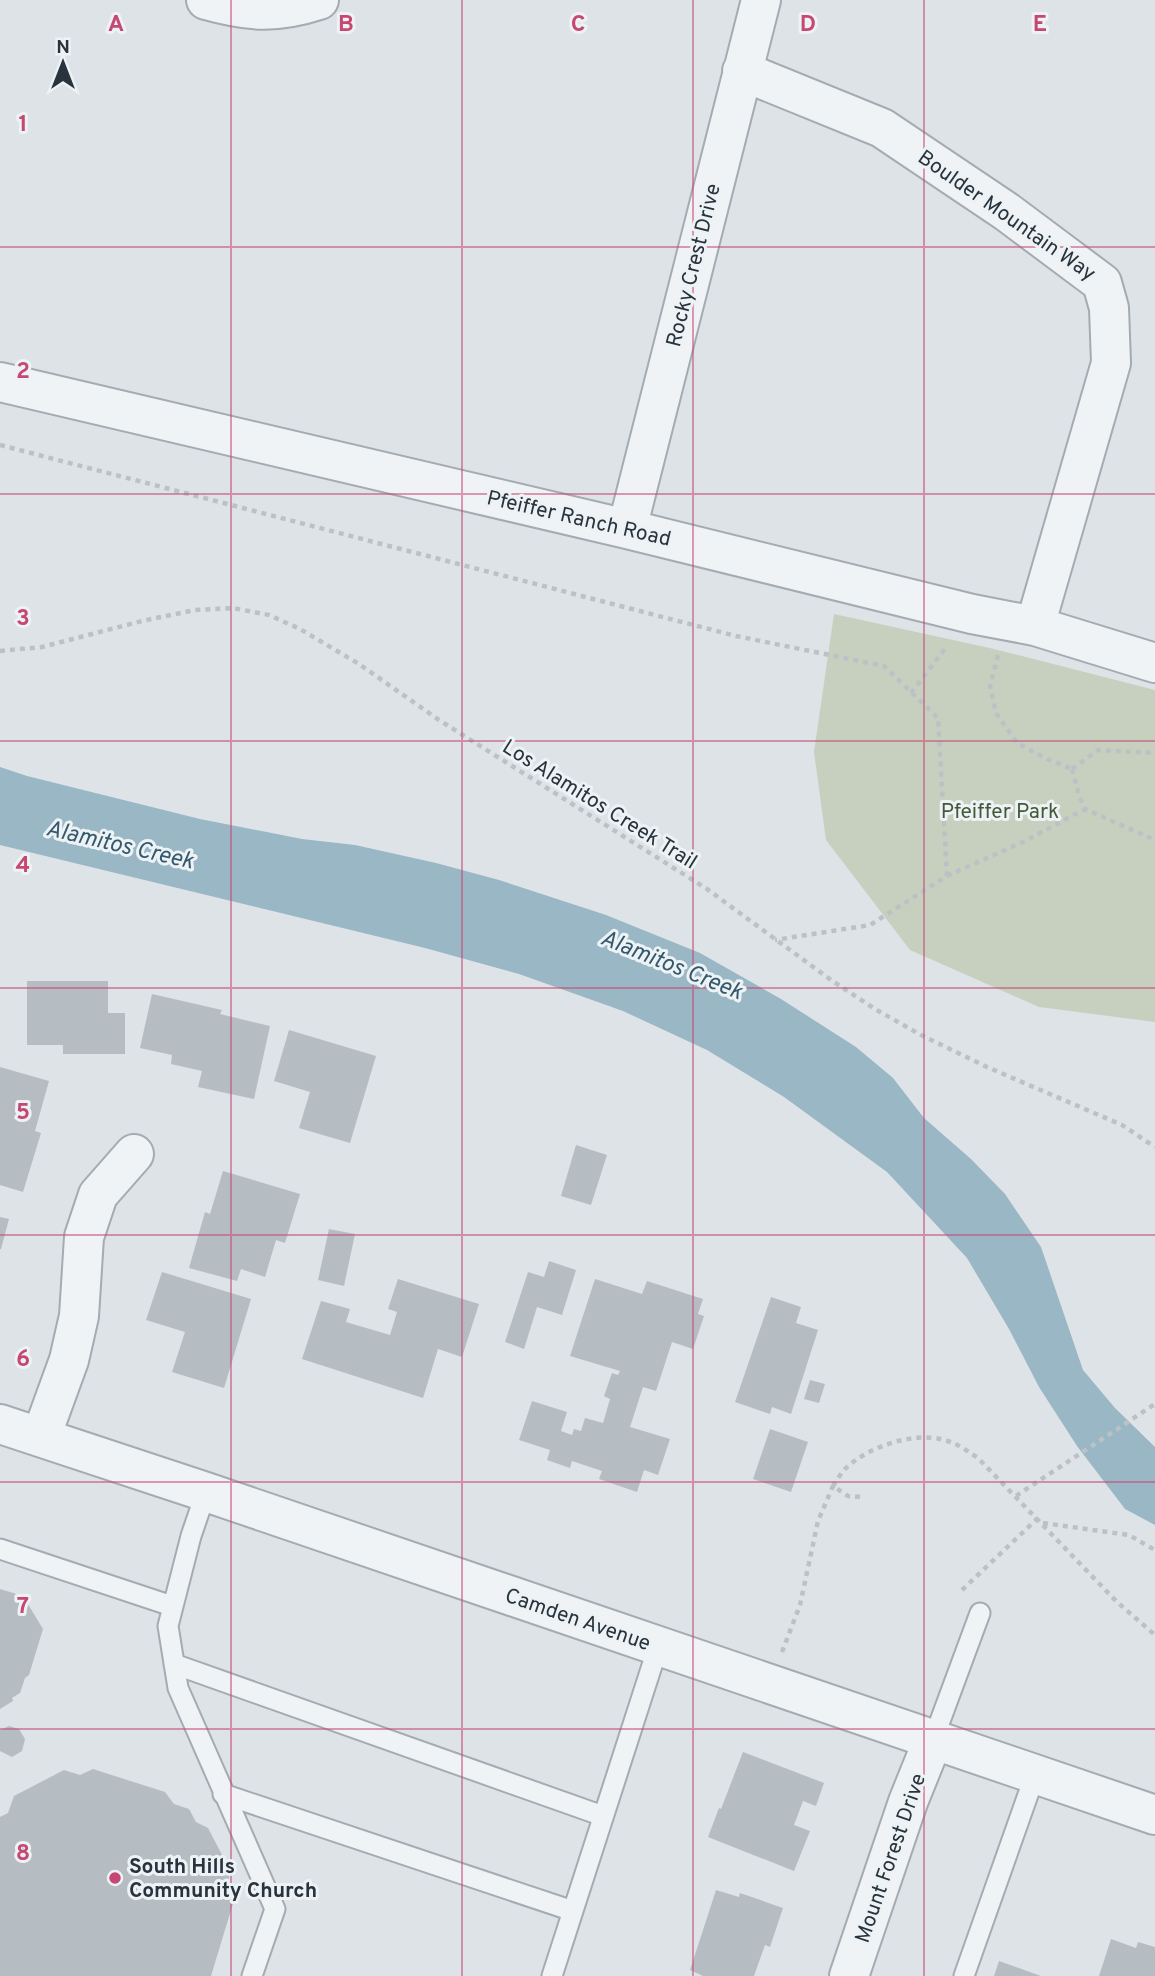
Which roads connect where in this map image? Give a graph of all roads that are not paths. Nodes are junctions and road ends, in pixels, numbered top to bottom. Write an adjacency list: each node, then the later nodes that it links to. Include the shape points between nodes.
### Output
1 (206, 0): 2 (street, via 239,9 290,9)
2 (319, 0)
3 (761, 0): 4 (street, Rocky Crest Drive)
4 (742, 71): 6 (street, Rocky Crest Drive); 7 (street, Boulder Mountain Way, via 882,128 1102,283 1109,308 1111,363)
5 (0, 382): 6 (street, Pfeiffer Ranch Road)
6 (627, 529): 7 (street, Pfeiffer Ranch Road)
7 (1005, 620): 8 (street, Pfeiffer Ranch Road)
8 (1155, 663)
9 (134, 1154): 11 (street, via 98,1195 84,1237 79,1316 69,1360)
10 (0, 1424): 11 (street, Camden Avenue)
11 (41, 1437): 12 (street, Camden Avenue)
12 (206, 1492): 14 (lane); 16 (street, Camden Avenue)
13 (0, 1549): 14 (lane)
14 (172, 1606): 17 (lane, via 168,1626)
15 (980, 1613): 18 (lane)
16 (658, 1647): 18 (street, Camden Avenue); 22 (lane)
17 (174, 1664): 20 (lane, via 178,1688); 22 (lane)
18 (933, 1740): 19 (street, Camden Avenue); 26 (street, Mount Forest Drive)
19 (1035, 1774): 21 (street, Camden Avenue); 27 (lane)
20 (223, 1794): 23 (lane); 24 (lane, via 275,1909)
21 (1155, 1815)
22 (603, 1816): 23 (lane)
23 (573, 1911): 25 (lane)
24 (251, 1976)
25 (552, 1976)
26 (849, 1976)
27 (964, 1976)

